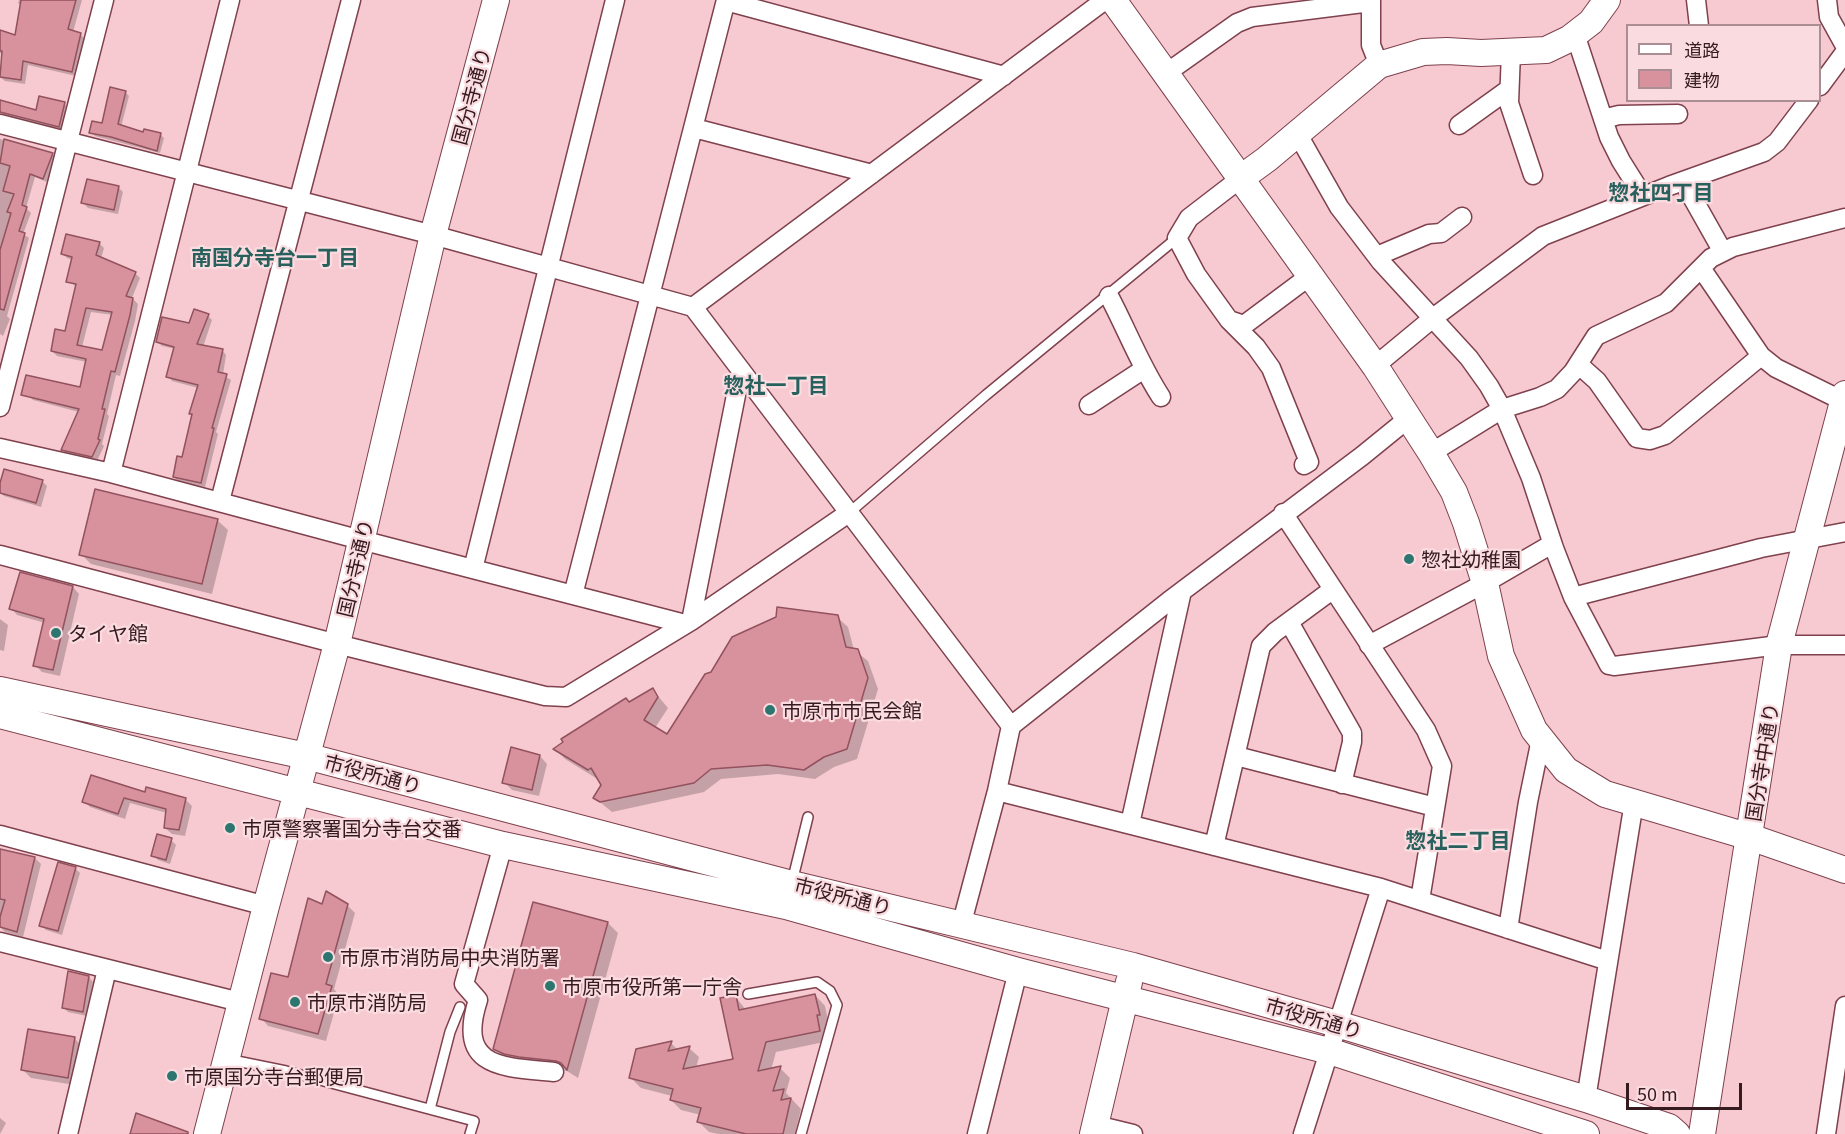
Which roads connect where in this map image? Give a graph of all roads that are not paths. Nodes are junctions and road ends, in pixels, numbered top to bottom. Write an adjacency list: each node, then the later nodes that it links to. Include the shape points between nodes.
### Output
1 (104, 0): 30 (street)
2 (230, 0): 31 (street)
3 (351, 0): 37 (street)
4 (496, 0): 40 (street, 国分寺通り)
5 (615, 0): 44 (street)
6 (726, 0): 20 (street); 28 (street)
7 (1105, 0): 20 (street)
8 (1113, 0): 19 (street)
9 (1607, 0): 14 (street, via 1592,22)
10 (1696, 0): 13 (street)
11 (1827, 0): 15 (street, via 1829,17)
12 (1371, 1): 18 (street, via 1371,45); 19 (street, via 1245,20)
13 (1699, 24)
14 (1575, 34): 16 (street, via 1545,50); 25 (street)
15 (1845, 46)
16 (1511, 52): 18 (street, via 1423,52); 22 (street)
17 (1845, 52): 21 (street)
18 (1379, 65): 29 (street)
19 (1165, 75): 34 (street)
20 (1004, 76): 32 (street)
21 (1821, 85)
22 (1509, 89): 27 (street); 33 (street, via 1509,103)
23 (1807, 102): 35 (street, via 1777,142 1764,152)
24 (1678, 114): 25 (street)
25 (1603, 119): 36 (street, via 1621,161)
26 (0, 124): 30 (street)
27 (1459, 125)
28 (694, 128): 32 (street); 47 (street)
29 (1298, 133): 34 (street); 43 (street, via 1339,207)
30 (68, 141): 31 (street); 60 (street)
31 (187, 172): 37 (street); 66 (street)
32 (872, 174): 49 (street)
33 (1533, 175)
34 (1241, 178): 41 (street, via 1189,218); 46 (street)
35 (1683, 181): 36 (street); 42 (street)
36 (1643, 196): 50 (street, via 1543,236)
37 (299, 200): 40 (street); 67 (street)
38 (1462, 217): 43 (street, via 1441,233 1429,234)
39 (1845, 218): 42 (street)
40 (433, 235): 44 (street); 72 (street, 国分寺通り)
41 (1177, 238): 48 (lane); 51 (street, via 1196,274)
42 (1723, 252): 45 (street)
43 (1377, 256): 50 (street)
44 (550, 267): 47 (street); 75 (street)
45 (1701, 268): 52 (street); 53 (street, via 1666,303 1596,336)
46 (1311, 275): 51 (street, via 1244,325); 54 (street)
47 (651, 296): 49 (street); 79 (street)
48 (1108, 296): 55 (street); 68 (lane)
49 (693, 307): 56 (street)
50 (1433, 318): 54 (street); 61 (street, via 1469,358)
51 (1229, 320): 65 (street, via 1271,368 1309,462)
52 (1761, 356): 53 (street, via 1665,435 1650,440 1637,438 1597,381); 58 (street, via 1776,368)
53 (1578, 364): 61 (street, via 1557,389)
54 (1375, 366): 62 (street)
55 (1144, 369): 57 (street); 59 (street)
56 (741, 370): 68 (street); 81 (street)
57 (1161, 397)
58 (1844, 398): 71 (street, 国分寺中通り)
59 (1089, 405)
60 (0, 407)
61 (1502, 409): 64 (street); 73 (street, via 1531,478)
62 (1410, 417): 64 (street); 69 (street)
63 (0, 448): 66 (street)
64 (1431, 453): 76 (street, via 1454,492)
65 (1304, 465)
66 (111, 473): 67 (street)
67 (220, 501): 72 (street)
68 (850, 512): 81 (street); 89 (street)
69 (1283, 513): 77 (street); 78 (street)
70 (1845, 532): 71 (street)
71 (1807, 538): 80 (street); 85 (street, 国分寺中通り)
72 (361, 540): 75 (street); 83 (street, 国分寺通り)
73 (1552, 544): 76 (street); 80 (street)
74 (0, 555): 83 (street)
75 (473, 569): 79 (street)
76 (1485, 583): 84 (street); 90 (street, via 1501,656)
77 (1332, 590): 82 (street); 84 (street)
78 (1182, 591): 89 (street); 99 (street)
79 (573, 595): 81 (street)
80 (1574, 597): 85 (street, via 1607,662 1614,666)
81 (688, 622): 83 (street, via 566,697 545,696)
82 (1289, 622): 92 (street, via 1261,646); 93 (street, via 1352,733)
83 (338, 644): 91 (street, 国分寺通り)
84 (1369, 645): 97 (street, via 1426,730 1442,766)
85 (1779, 645): 86 (street); 101 (street, 国分寺中通り)
86 (1845, 645)
87 (0, 690): 91 (street, 市役所通り)
88 (0, 715): 95 (street, 市役所通り)
89 (1011, 726): 94 (street)
90 (1541, 739): 96 (street, via 1566,770 1605,794); 110 (street)
91 (306, 756): 95 (street, 国分寺通り); 106 (street, 市役所通り)
92 (1236, 756): 93 (street); 103 (street)
93 (1342, 784): 97 (street)
94 (997, 790): 99 (street); 109 (street)
95 (297, 792): 102 (street, 市役所通り); 108 (street, 国分寺通り)
96 (1634, 802): 101 (street); 112 (street)
97 (1435, 807): 107 (street)
98 (808, 817): 106 (lane)
99 (1130, 824): 103 (street)
100 (0, 835): 108 (street)
101 (1750, 837): 104 (street); 138 (street, 国分寺中通り)
102 (503, 845): 106 (street, 市役所通り); 124 (street, via 464,984 478,1000 472,1038 484,1058 511,1067)
103 (1214, 846): 105 (street)
104 (1845, 870)
105 (1381, 888): 107 (street); 121 (street)
106 (789, 895): 109 (street, 市役所通り); 115 (street, 市役所通り)
107 (1420, 900): 110 (street)
108 (266, 906): 118 (street, 国分寺通り)
109 (961, 926): 113 (street, 市役所通り)
110 (1508, 929): 112 (street)
111 (0, 942): 114 (street)
112 (1608, 961): 126 (street)
113 (1133, 966): 117 (street); 121 (street, 市役所通り)
114 (107, 969): 118 (street); 129 (street)
115 (1018, 971): 117 (street, 市役所通り); 133 (street)
116 (748, 994): 132 (lane, via 817,982 830,991 837,1005)
117 (1125, 999): 122 (street, 市役所通り); 128 (street)
118 (240, 1002): 123 (street, 国分寺通り)
119 (1845, 1006): 125 (street)
120 (460, 1007): 127 (lane)
121 (1337, 1024): 122 (street); 126 (street, 市役所通り)
122 (1329, 1052): 135 (street); 136 (street, 市役所通り)
123 (225, 1058): 127 (lane); 130 (street, 国分寺通り)
124 (554, 1072)
125 (1840, 1077): 139 (street)
126 (1586, 1099): 137 (street, 市役所通り, via 1669,1127)
127 (430, 1110): 131 (lane, via 474,1121)
128 (1094, 1129): 134 (street)
129 (68, 1134)
130 (207, 1134)
131 (470, 1134)
132 (801, 1134)
133 (977, 1134)
134 (1133, 1134)
135 (1303, 1134)
136 (1586, 1134)
137 (1677, 1134)
138 (1702, 1134)
139 (1826, 1134)

